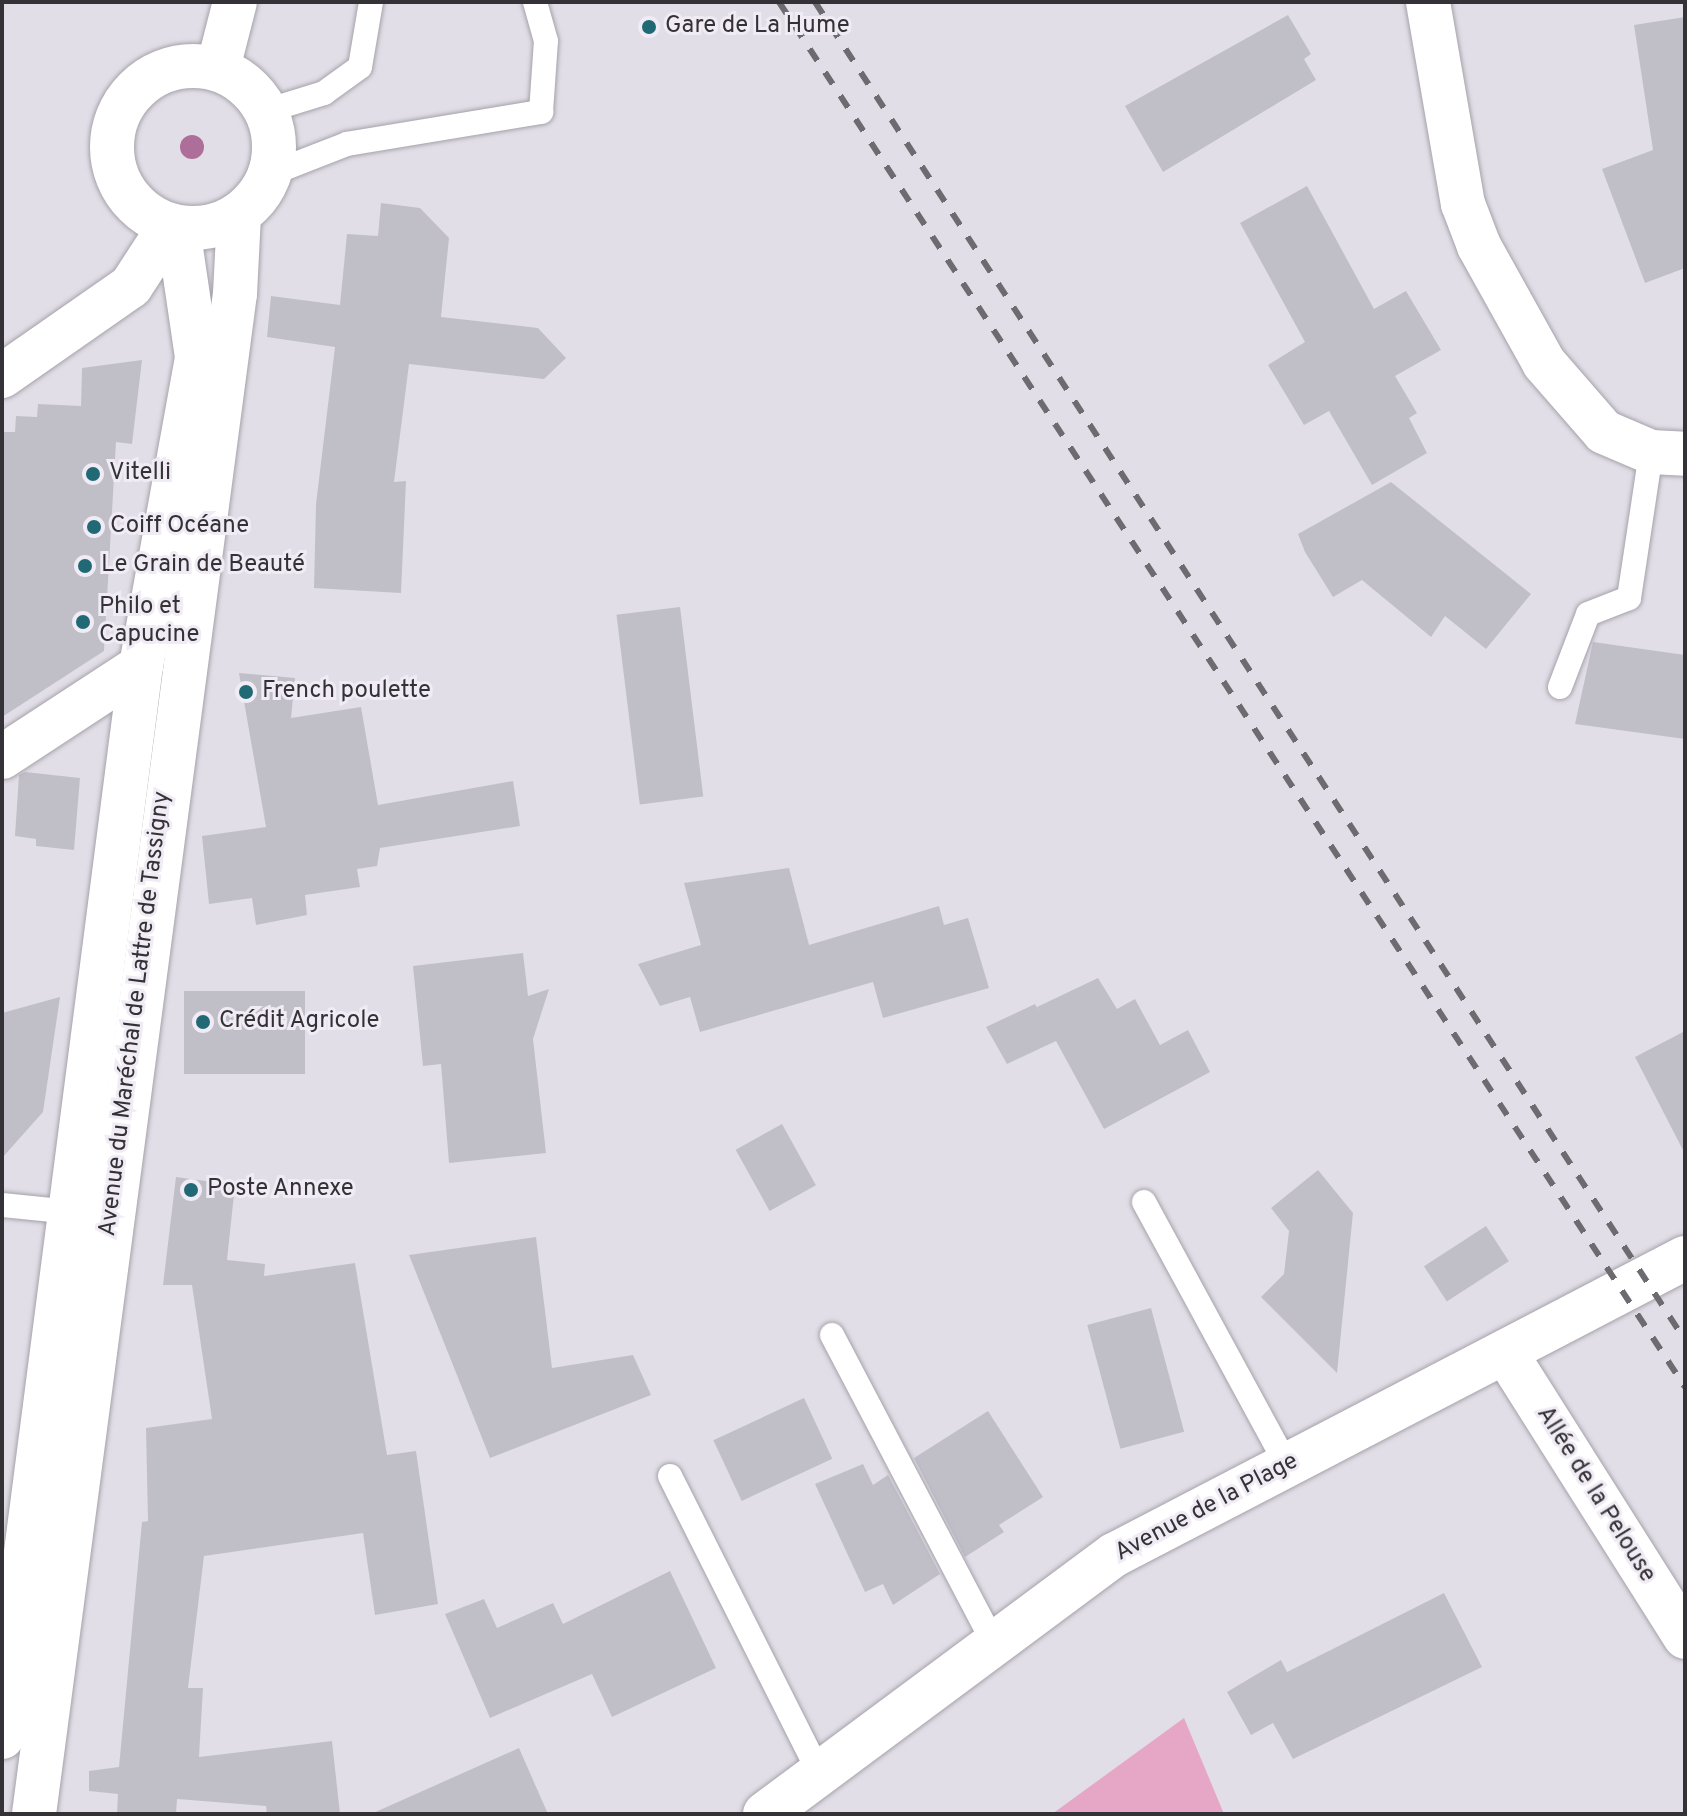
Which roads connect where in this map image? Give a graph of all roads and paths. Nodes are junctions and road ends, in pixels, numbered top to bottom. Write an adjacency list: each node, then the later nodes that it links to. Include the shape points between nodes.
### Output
1 (235, 2): 5 (main road)
2 (371, 2): 6 (lane, via 360,67 324,93)
3 (535, 2): 7 (lane, via 546,41 541,112 347,144)
4 (1428, 2): 11 (main road, via 1450,156 1479,246 1564,393 1604,432)
5 (218, 68): 6 (main road, via 245,84); 9 (main road, via 182,66 150,77 118,113 111,140 114,168 135,203)
6 (266, 111): 7 (main road, via 274,153)
7 (270, 174): 8 (main road)
8 (239, 215): 9 (main road, via 220,225); 28 (main road, Avenue du Maréchal de Lattre de Tassigny, via 235,294)
9 (174, 227): 10 (main road, via 131,286); 12 (main road, Avenue du Maréchal de Lattre de Tassigny, via 197,357)
10 (2, 376)
11 (1668, 453): 13 (lane, via 1629,598 1588,614)
12 (141, 666): 14 (main road); 17 (main road, Avenue du Maréchal de Lattre de Tassigny)
13 (1560, 687)
14 (2, 757)
15 (1144, 1202): 21 (lane)
16 (2, 1205): 17 (lane)
17 (71, 1212): 23 (main road, Avenue du Maréchal de Lattre de Tassigny)
18 (1685, 1258): 20 (main road, Avenue de la Plage)
19 (832, 1335): 25 (lane)
20 (1505, 1352): 21 (main road, Avenue de la Plage); 24 (main road, Allée de la Pelouse)
21 (1287, 1465): 25 (main road, Avenue de la Plage, via 1114,1555)
22 (670, 1476): 27 (lane)
23 (11, 1600): 26 (main road, Avenue du Maréchal de Lattre de Tassigny)
24 (1685, 1637)
25 (994, 1644): 27 (main road, Avenue de la Plage)
26 (2, 1737)
27 (820, 1774): 29 (main road, Avenue de la Plage)
28 (34, 1814)
29 (765, 1814)

